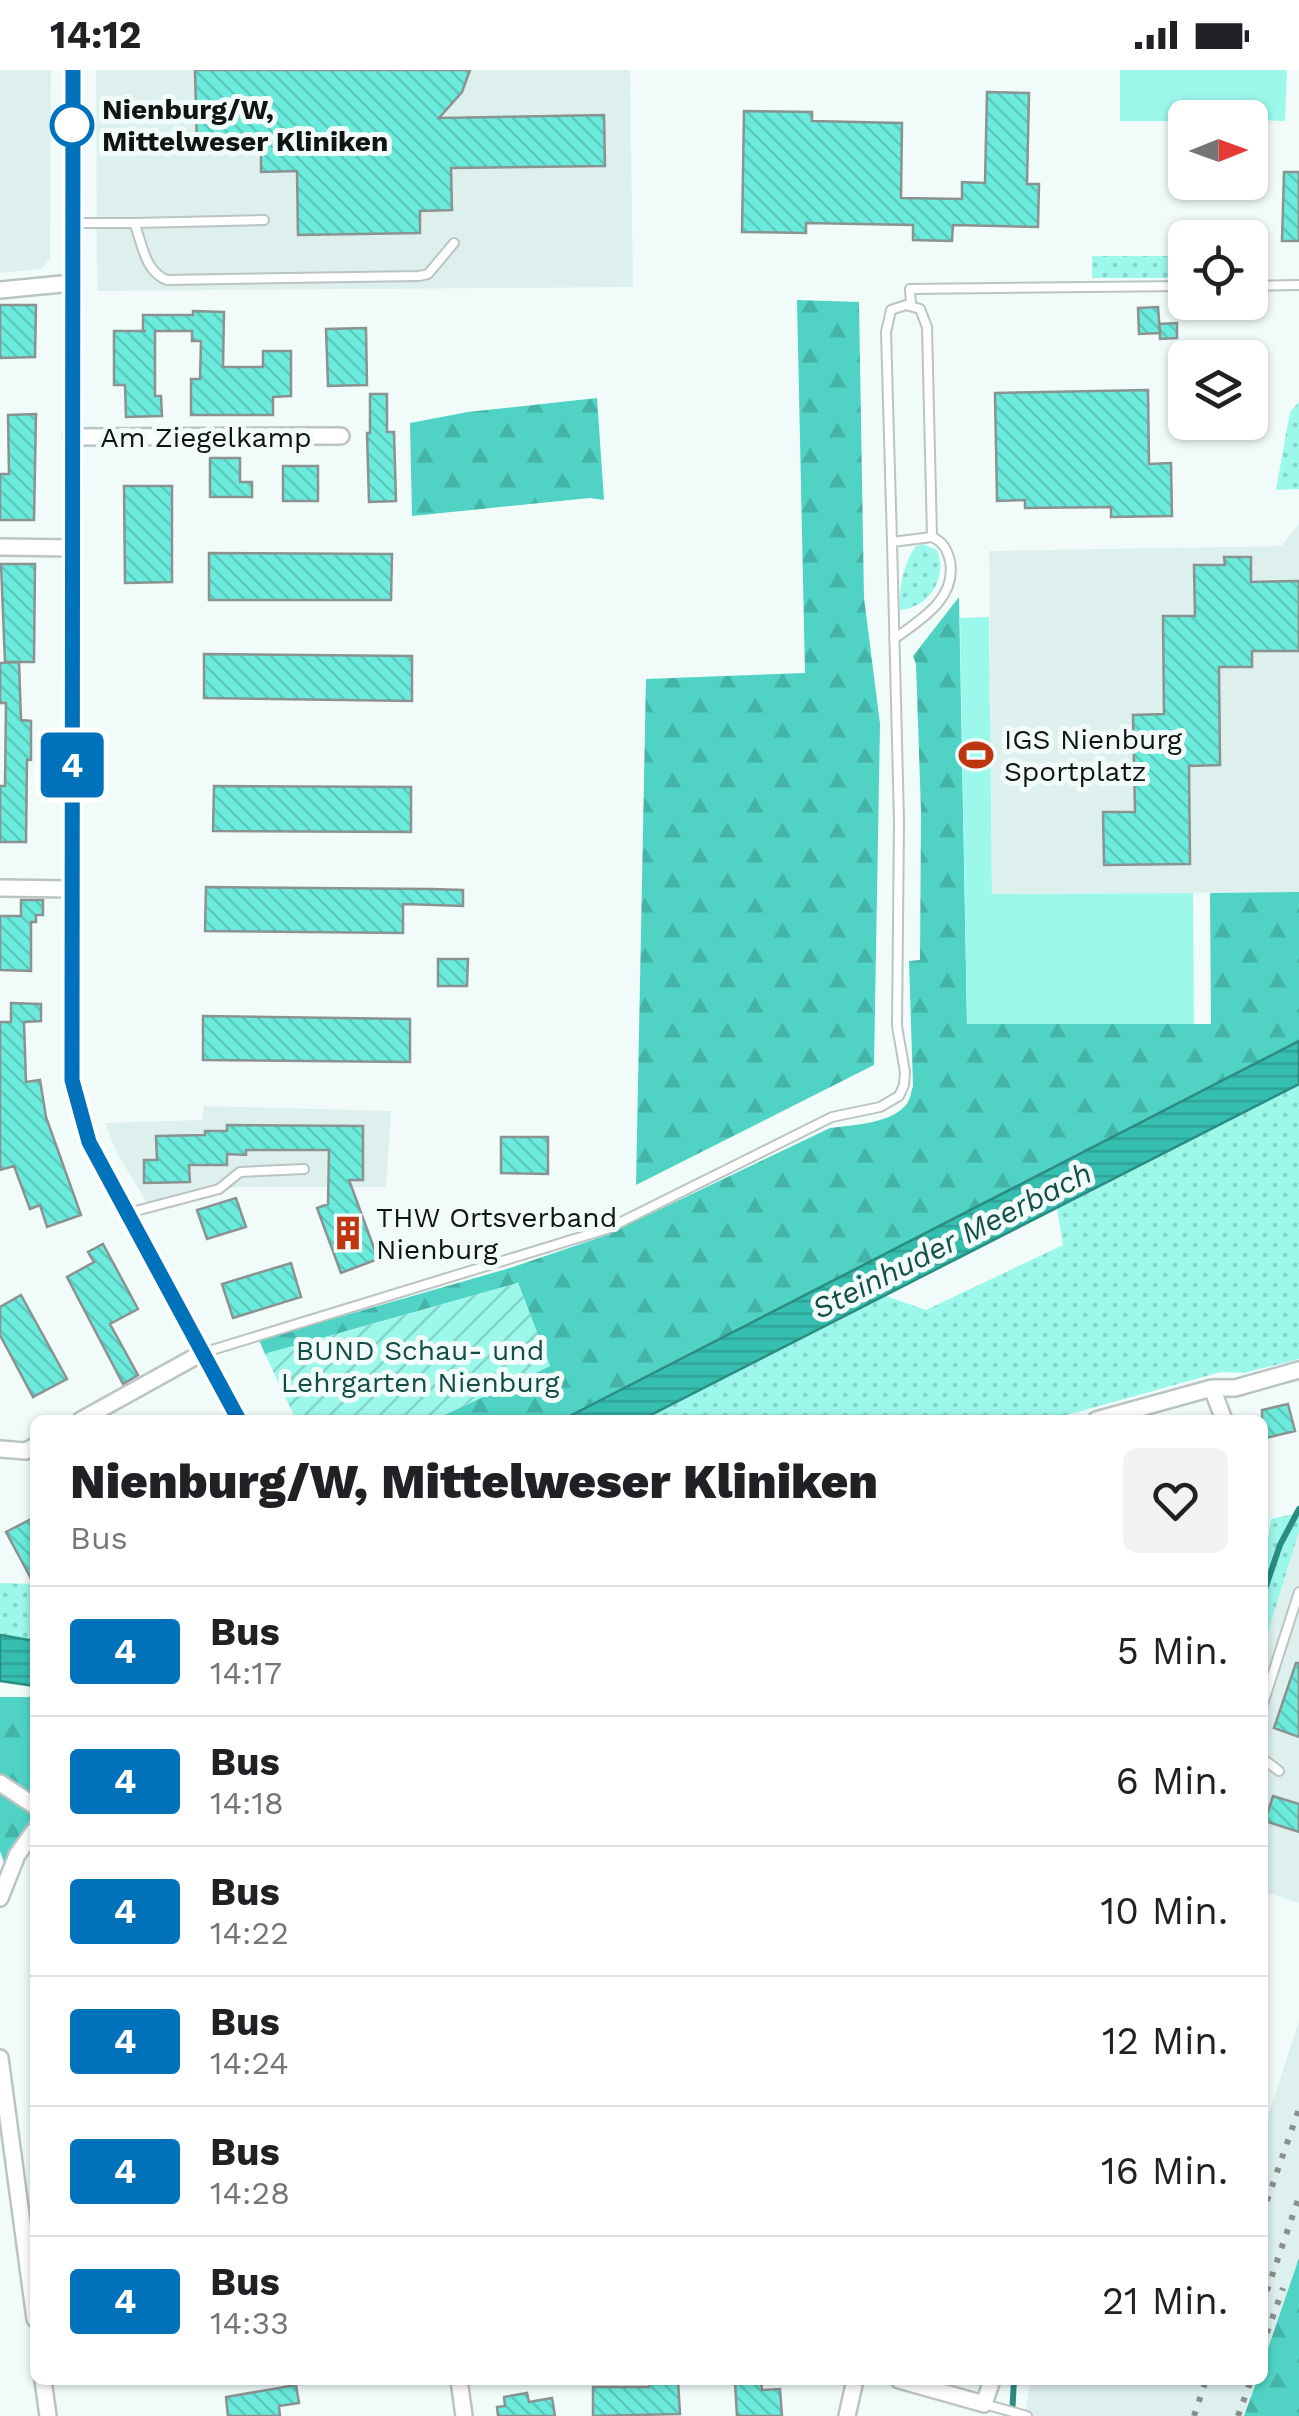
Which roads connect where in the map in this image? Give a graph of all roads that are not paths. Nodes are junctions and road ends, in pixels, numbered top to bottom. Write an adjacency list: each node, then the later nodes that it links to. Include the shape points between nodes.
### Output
1 (73, 70): 3 (street)
2 (264, 220): 4 (lane)
3 (72, 223): 4 (lane); 6 (street)
4 (134, 223): 5 (lane, via 149,266 167,280 418,276 428,274)
5 (454, 243)
6 (72, 283): 10 (street); 13 (street)
7 (1168, 286): 11 (lane, via 910,289)
8 (1268, 286): 9 (lane)
9 (1299, 286)
10 (0, 290)
11 (911, 304): 14 (lane, via 922,311 927,327); 15 (lane, via 891,310 887,320)
12 (341, 436): 13 (street, Am Ziegelkamp)
13 (71, 437): 17 (street)
14 (932, 536): 15 (lane); 18 (lane, via 949,557 950,586)
15 (892, 542): 18 (lane)
16 (0, 546): 17 (street)
17 (72, 548): 20 (street)
18 (894, 640): 23 (lane, via 898,1026 905,1072 899,1096 880,1108 832,1117 607,1229)
19 (0, 888): 20 (street)
20 (72, 889): 22 (street, via 72,1080 89,1142)
21 (304, 1169): 22 (lane, via 240,1172 219,1189)
22 (127, 1214): 23 (street)
23 (202, 1353): 26 (street); 27 (street)
24 (1299, 1370): 25 (street)
25 (1212, 1388): 28 (street); 29 (street)
26 (90, 1415)
27 (236, 1415)
28 (1114, 1415)
29 (1222, 1415)
30 (0, 1449): 31 (street)
31 (30, 1449)
32 (1299, 1592): 33 (lane)
33 (1268, 1688)
34 (1268, 1762): 35 (lane)
35 (1280, 1771)
36 (0, 1783): 37 (street)
37 (30, 1803)
38 (30, 1837): 39 (street)
39 (0, 1898)
40 (0, 2058): 41 (street)
41 (20, 2210): 42 (street); 43 (street)
42 (0, 2212)
43 (30, 2283)
44 (44, 2385): 50 (street)
45 (459, 2385): 51 (street)
46 (854, 2385): 52 (street)
47 (917, 2385): 49 (street)
48 (990, 2385): 49 (street)
49 (984, 2404): 53 (lane)
50 (48, 2416)
51 (464, 2416)
52 (847, 2416)
53 (1025, 2416)

